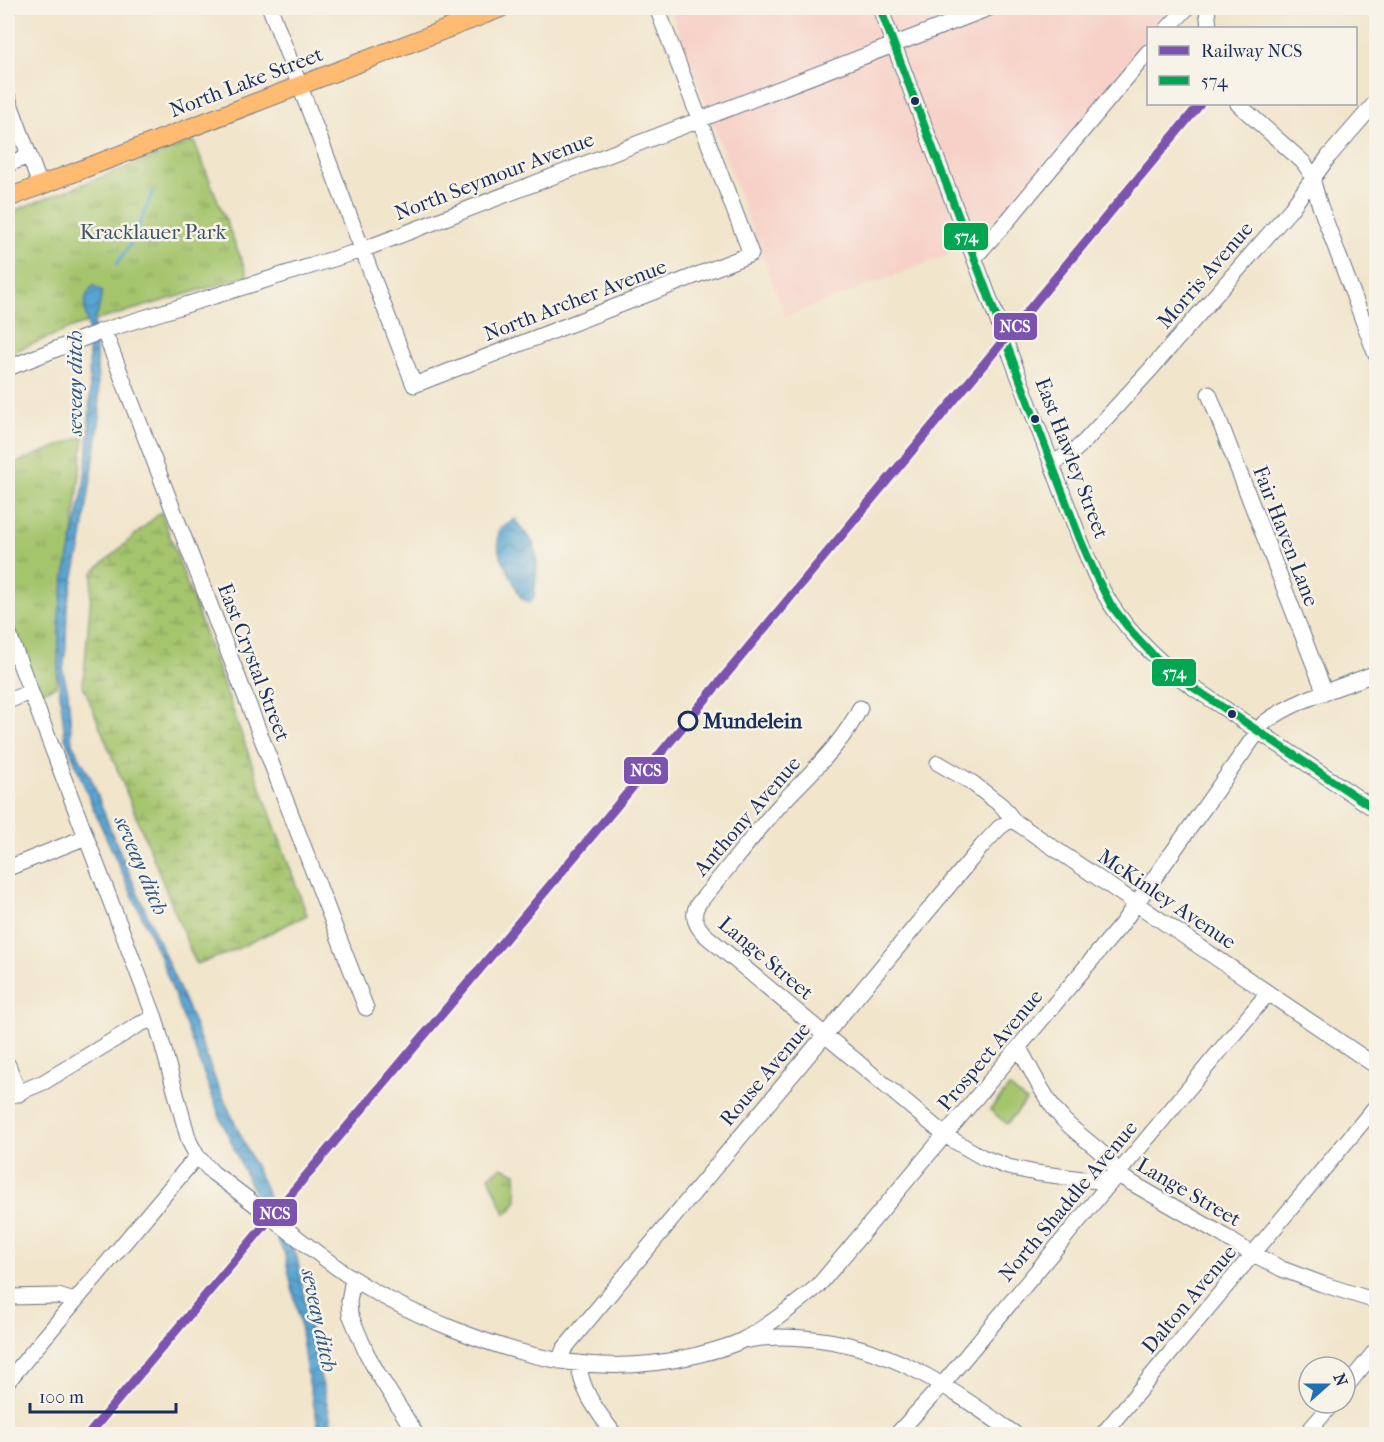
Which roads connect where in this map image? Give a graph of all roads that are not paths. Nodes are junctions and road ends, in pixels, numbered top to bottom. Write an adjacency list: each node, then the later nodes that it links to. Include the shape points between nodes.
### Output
1 (270, 8): 12 (street)
2 (501, 8): 12 (main road, North Lake Street)
3 (657, 8): 17 (street)
4 (880, 8): 10 (street, East Hawley Street)
5 (989, 8): 10 (street, North Seymour Avenue)
6 (1187, 8): 8 (street)
7 (1207, 8): 9 (street)
8 (1169, 27)
9 (1209, 27)
10 (894, 45): 17 (street, North Seymour Avenue); 24 (street, East Hawley Street)
11 (1147, 54): 24 (street)
12 (299, 85): 21 (main road, North Lake Street); 23 (street)
13 (8, 98): 16 (street)
14 (1377, 102): 20 (street, Morris Avenue)
15 (1239, 105): 20 (street, via 1303,162)
16 (11, 117): 18 (street)
17 (699, 120): 23 (street, North Seymour Avenue); 23 (street, North Archer Avenue, via 751,254 414,385)
18 (29, 156): 19 (street); 21 (street)
19 (11, 163)
20 (1312, 181): 26 (street); 29 (street, Morris Avenue, via 1085,441)
21 (40, 185): 22 (main road, North Lake Street)
22 (8, 198)
23 (362, 250): 25 (street, North Seymour Avenue)
24 (974, 258): 29 (street, East Hawley Street)
25 (103, 331): 27 (street, North Seymour Avenue); 45 (street, East Crystal Street)
26 (1377, 355)
27 (8, 368)
28 (1209, 394): 33 (street, Fair Haven Lane)
29 (1052, 463): 36 (street, East Hawley Street, via 1101,588 1122,621 1162,664)
30 (8, 632): 32 (street)
31 (1377, 673): 33 (street, Prospect Avenue)
32 (30, 692): 34 (street); 40 (street)
33 (1325, 693): 36 (street, Prospect Avenue, via 1276,714)
34 (8, 701)
35 (860, 708): 43 (street, Anthony Avenue, via 854,722 698,904)
36 (1258, 730): 38 (street, East Hawley Street); 42 (street, Prospect Avenue)
37 (938, 763): 39 (street, McKinley Avenue, via 1002,806)
38 (1377, 810)
39 (1011, 819): 42 (street, McKinley Avenue); 47 (street, Rouse Avenue, via 982,846)
40 (86, 837): 41 (street); 46 (street)
41 (8, 868)
42 (1137, 905): 44 (street, McKinley Avenue); 48 (street, Prospect Avenue)
43 (696, 925): 47 (street, Lange Street)
44 (1268, 993): 50 (street, McKinley Avenue); 55 (street, North Shaddle Avenue)
45 (366, 1008)
46 (155, 1018): 51 (street); 54 (street, via 183,1124)
47 (825, 1035): 53 (street, Lange Street); 63 (street, Rouse Avenue, via 642,1253 564,1349)
48 (1019, 1048): 53 (street, Prospect Avenue); 55 (street, via 1059,1115 1109,1160)
49 (8, 1065): 51 (street)
50 (1377, 1066)
51 (13, 1096)
52 (1377, 1106): 56 (street, Dalton Avenue)
53 (946, 1136): 55 (street, Lange Street, via 1008,1167 1098,1181); 61 (street, Prospect Avenue, via 818,1286 783,1315)
54 (197, 1156): 57 (street, Prospect Avenue, via 213,1173); 59 (street)
55 (1118, 1174): 56 (street, Lange Street); 67 (street, North Shaddle Avenue)
56 (1254, 1254): 60 (street, Lange Street, via 1282,1269); 73 (street, Dalton Avenue)
57 (353, 1278): 63 (street, Prospect Avenue, via 397,1304 484,1341); 69 (street, via 349,1302 353,1321 378,1374)
58 (8, 1297): 59 (street, via 58,1296)
59 (74, 1301): 66 (street)
60 (1377, 1301)
61 (740, 1341): 64 (street, Prospect Avenue, via 660,1362); 67 (street, via 765,1336 827,1339 888,1356)
62 (1377, 1350): 65 (street)
63 (559, 1361): 64 (street, Prospect Avenue)
64 (579, 1364): 70 (street, via 585,1389)
65 (1357, 1374)
66 (8, 1381)
67 (943, 1384): 71 (street, North Shaddle Avenue); 72 (street)
68 (1323, 1415): 74 (street)
69 (416, 1434)
70 (614, 1434)
71 (897, 1434)
72 (1014, 1434)
73 (1103, 1434)
74 (1306, 1434)

